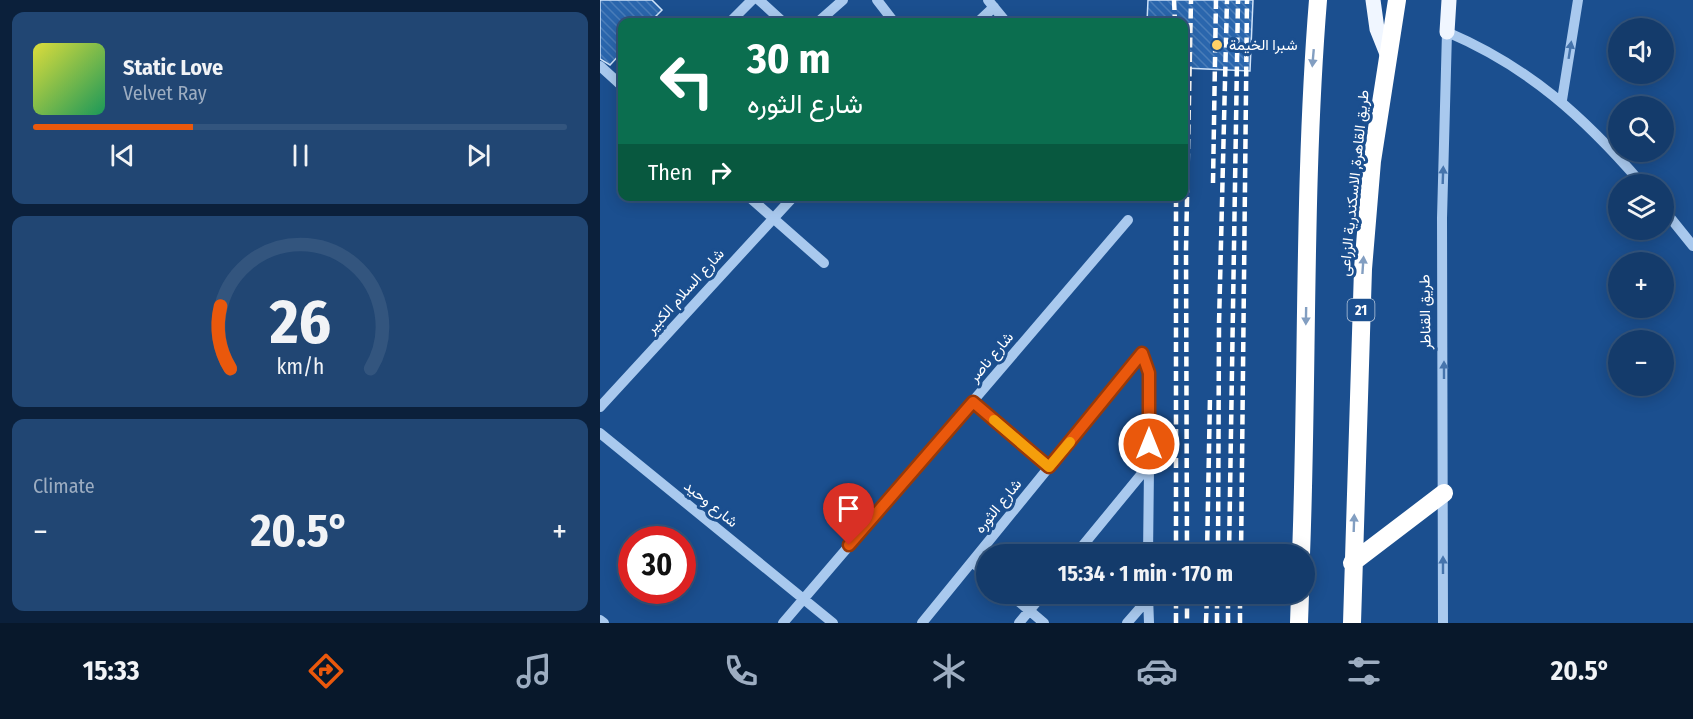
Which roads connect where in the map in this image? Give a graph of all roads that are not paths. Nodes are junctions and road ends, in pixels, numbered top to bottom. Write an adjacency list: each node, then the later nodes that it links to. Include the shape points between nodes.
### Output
1 (752, 0): 11 (street)
2 (759, 0): 12 (street)
3 (843, 0): 13 (street)
4 (877, 0): 14 (street)
5 (1318, 0): 38 (highway, one-way to 38, via 1311,87)
6 (1373, 0): 18 (main road, via 1377,29)
7 (1397, 0): 18 (highway, طريق القاهرة, الاسكندرية الزراعى / 21)
8 (1449, 0): 17 (main road, طريق القناطر)
9 (1578, 0): 21 (street, one-way to 9)
10 (990, 2): 15 (street); 16 (street)
11 (734, 18)
12 (779, 18)
13 (823, 18)
14 (891, 18)
15 (980, 18)
16 (1003, 18)
17 (1447, 32): 21 (street, via 1496,54); 35 (street, طريق القناطر, one-way to 17, via 1442,218)
18 (1387, 54): 40 (highway, طريق القاهرة, الاسكندرية الزراعى / 21, one-way to 18, via 1363,269 1372,161)
19 (600, 66): 20 (street)
20 (618, 82)
21 (1562, 100): 22 (street)
22 (1634, 174)
23 (753, 201): 25 (street)
24 (789, 201): 25 (street, شارع السلام الكبير)
25 (772, 218): 29 (street); 31 (street, شارع السلام الكبير)
26 (1128, 220): 30 (street, شارع ناصر)
27 (1674, 221): 28 (street)
28 (1691, 239)
29 (824, 263)
30 (973, 402): 34 (street); 42 (street, شارع ناصر)
31 (600, 407)
32 (600, 433): 42 (street, شارع وحيد)
33 (1149, 465): 34 (street, شارع الثوره, via 1150,382 1142,353); 36 (street); 37 (street)
34 (1049, 467): 39 (street, شارع الثوره)
35 (1444, 493): 40 (highway); 60 (street, طريق القناطر, one-way to 35)
36 (1085, 544)
37 (1148, 544)
38 (1301, 544)
39 (972, 562): 41 (street); 53 (street, شارع الثوره)
40 (1352, 563): 59 (highway, طريق القاهرة, الاسكندرية الزراعى / 21)
41 (976, 565)
42 (803, 599): 51 (street, شارع ناصر); 52 (street, شارع وحيد)
43 (1021, 604): 48 (street)
44 (1035, 604): 48 (street)
45 (1142, 604): 56 (street)
46 (1148, 604): 57 (street)
47 (1300, 604): 58 (highway)
48 (1029, 611): 54 (street); 55 (street)
49 (600, 620): 50 (street)
50 (604, 623)
51 (783, 623)
52 (833, 623)
53 (922, 623)
54 (1019, 623)
55 (1044, 623)
56 (1127, 623)
57 (1149, 623)
58 (1299, 623)
59 (1352, 623)
60 (1443, 623)

